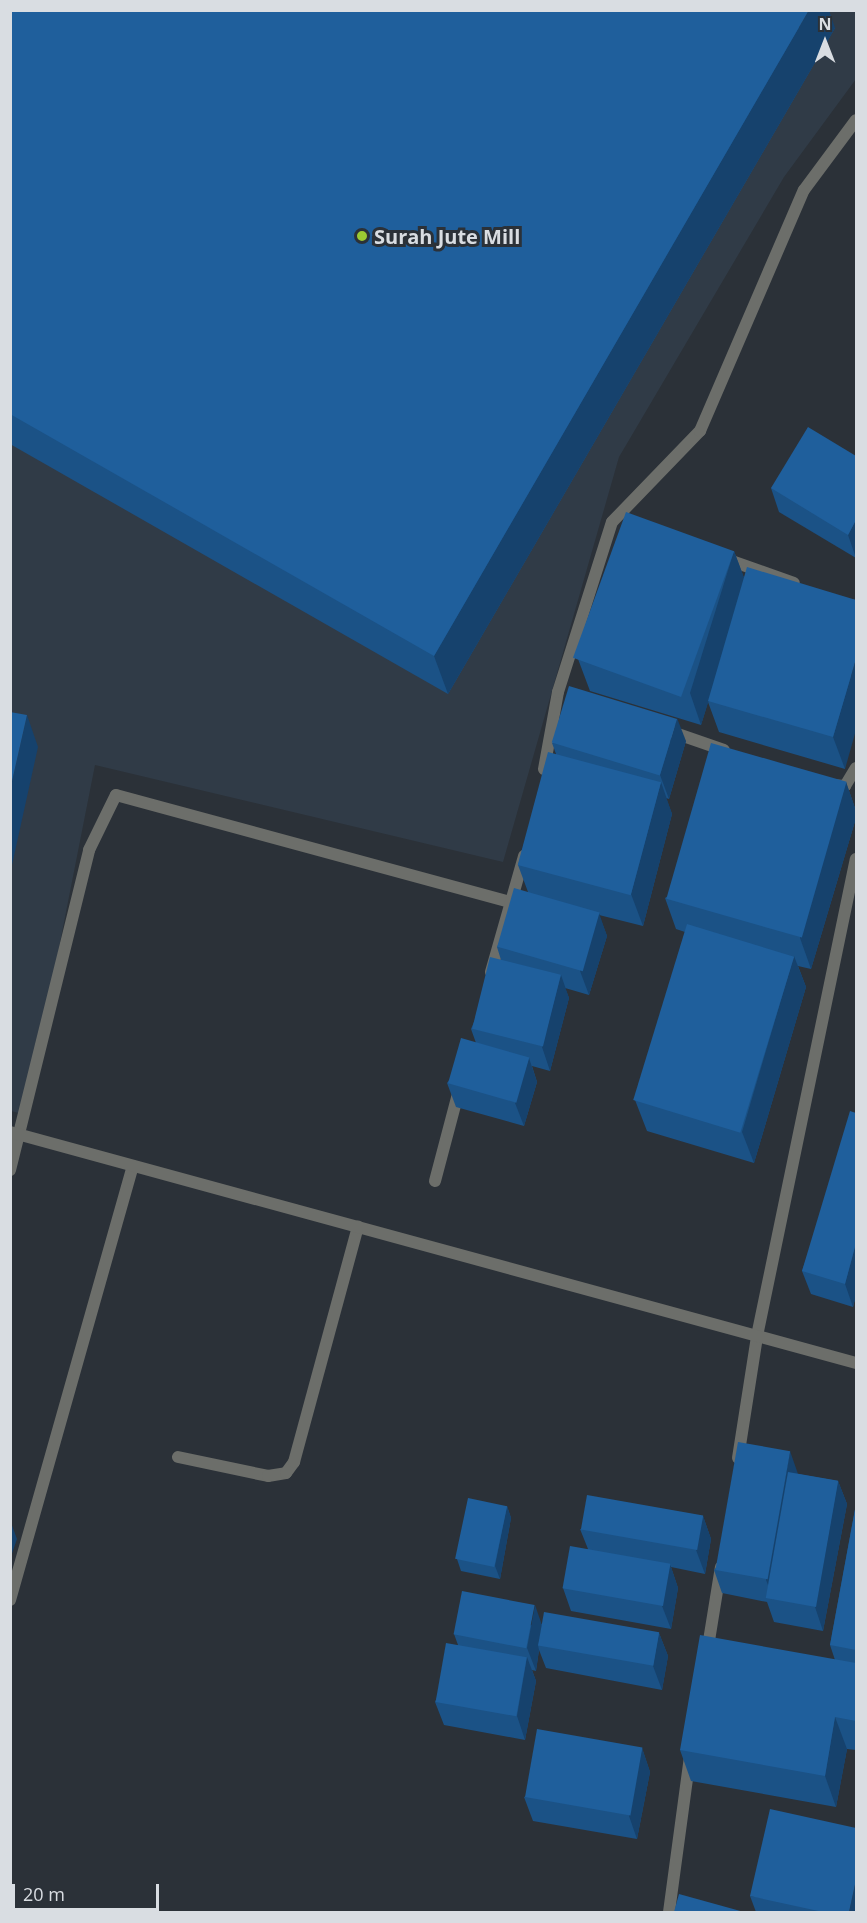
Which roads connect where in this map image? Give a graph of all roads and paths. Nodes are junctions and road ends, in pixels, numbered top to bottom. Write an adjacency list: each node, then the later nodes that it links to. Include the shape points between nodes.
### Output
1 (856, 120): 2 (street, via 804,190 700,431)
2 (612, 522): 3 (street); 6 (street)
3 (632, 529)
4 (709, 553): 5 (street)
5 (805, 587)
6 (558, 692): 7 (street); 12 (street)
7 (576, 699)
8 (655, 726): 9 (street)
9 (733, 753)
10 (856, 768): 11 (street, via 845,786)
11 (812, 781)
12 (542, 786)
13 (529, 841): 15 (street)
14 (856, 859): 23 (street)
15 (510, 902): 16 (street); 18 (street, via 116,795 89,850)
16 (486, 991)
17 (462, 1081): 21 (street)
18 (14, 1133): 19 (street); 20 (street)
19 (132, 1166): 22 (street); 28 (street)
20 (10, 1170)
21 (435, 1181)
22 (358, 1227): 23 (street); 25 (street, via 294,1462 286,1473 268,1476)
23 (757, 1336): 24 (street); 26 (street)
24 (856, 1363)
25 (178, 1457)
26 (735, 1474)
27 (722, 1555): 29 (street)
28 (10, 1600)
29 (704, 1669)
30 (693, 1736): 31 (street)
31 (669, 1912)

